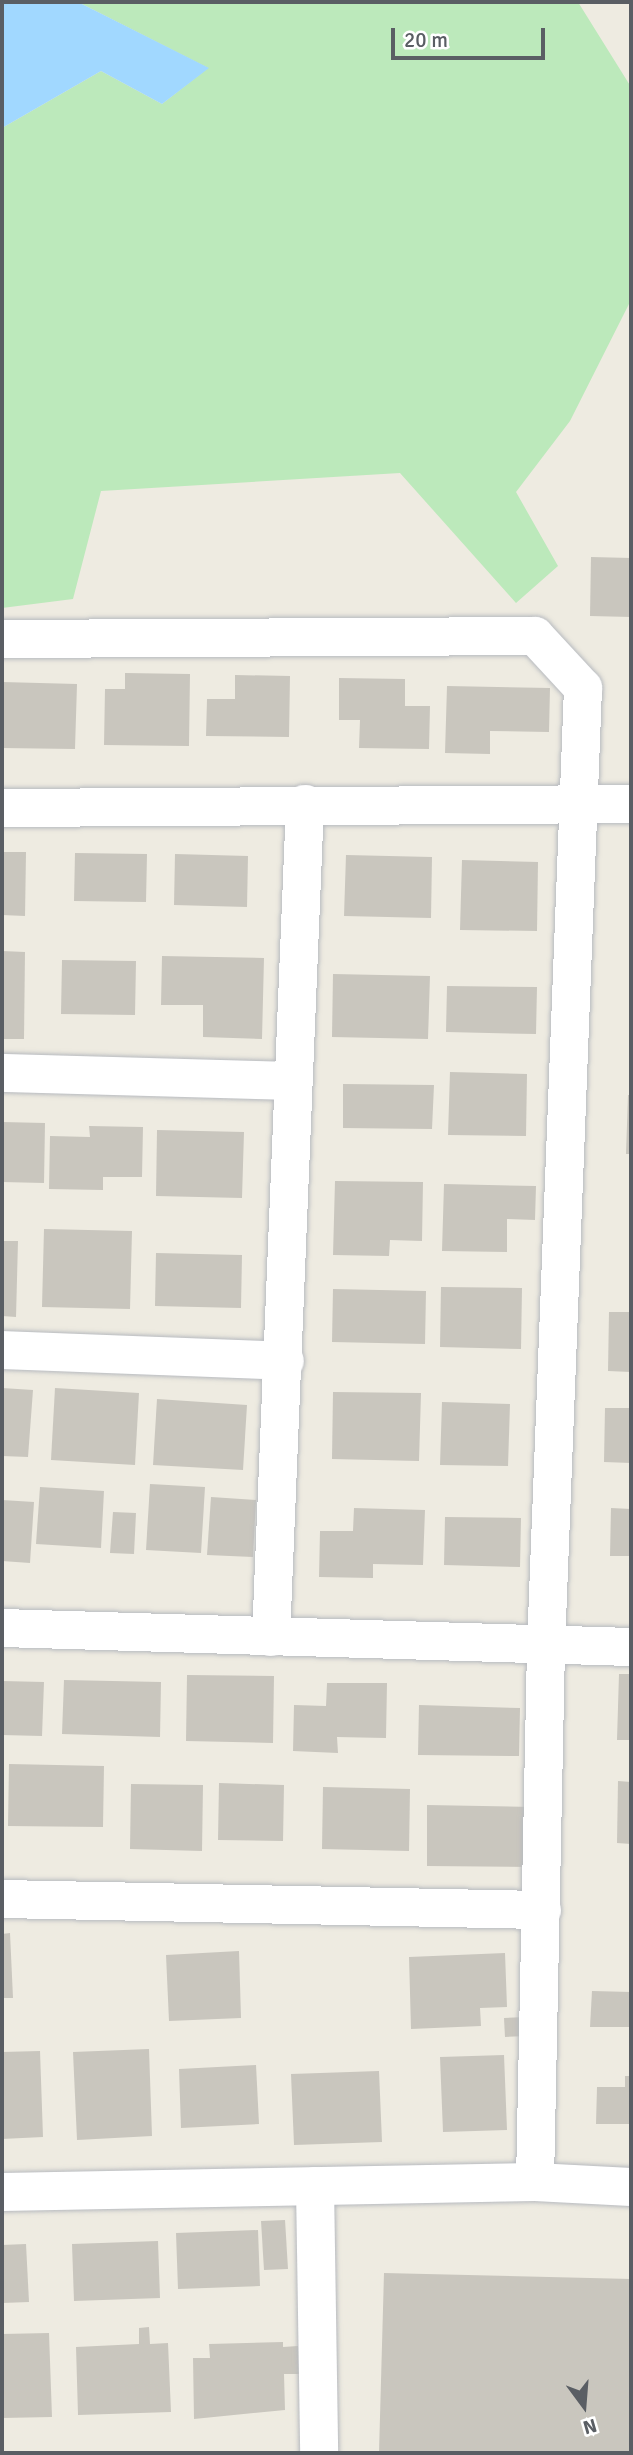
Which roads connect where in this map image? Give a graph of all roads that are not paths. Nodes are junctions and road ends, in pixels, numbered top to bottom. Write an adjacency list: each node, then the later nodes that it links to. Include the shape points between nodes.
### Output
1 (2, 639): 2 (street, via 535,636 583,688)
2 (582, 803): 3 (street); 4 (street); 13 (street)
3 (305, 804): 5 (street); 7 (street)
4 (631, 804)
5 (2, 808)
6 (2, 1073): 7 (street)
7 (290, 1081): 9 (street)
8 (2, 1350): 9 (street)
9 (285, 1361): 11 (street)
10 (2, 1628): 11 (street)
11 (271, 1637): 13 (street)
12 (631, 1647): 13 (street)
13 (546, 1648): 15 (street)
14 (2, 1899): 15 (street)
15 (542, 1910): 16 (street)
16 (535, 2182): 17 (street); 18 (street)
17 (315, 2186): 19 (street); 20 (street)
18 (631, 2187)
19 (2, 2192)
20 (319, 2453)

